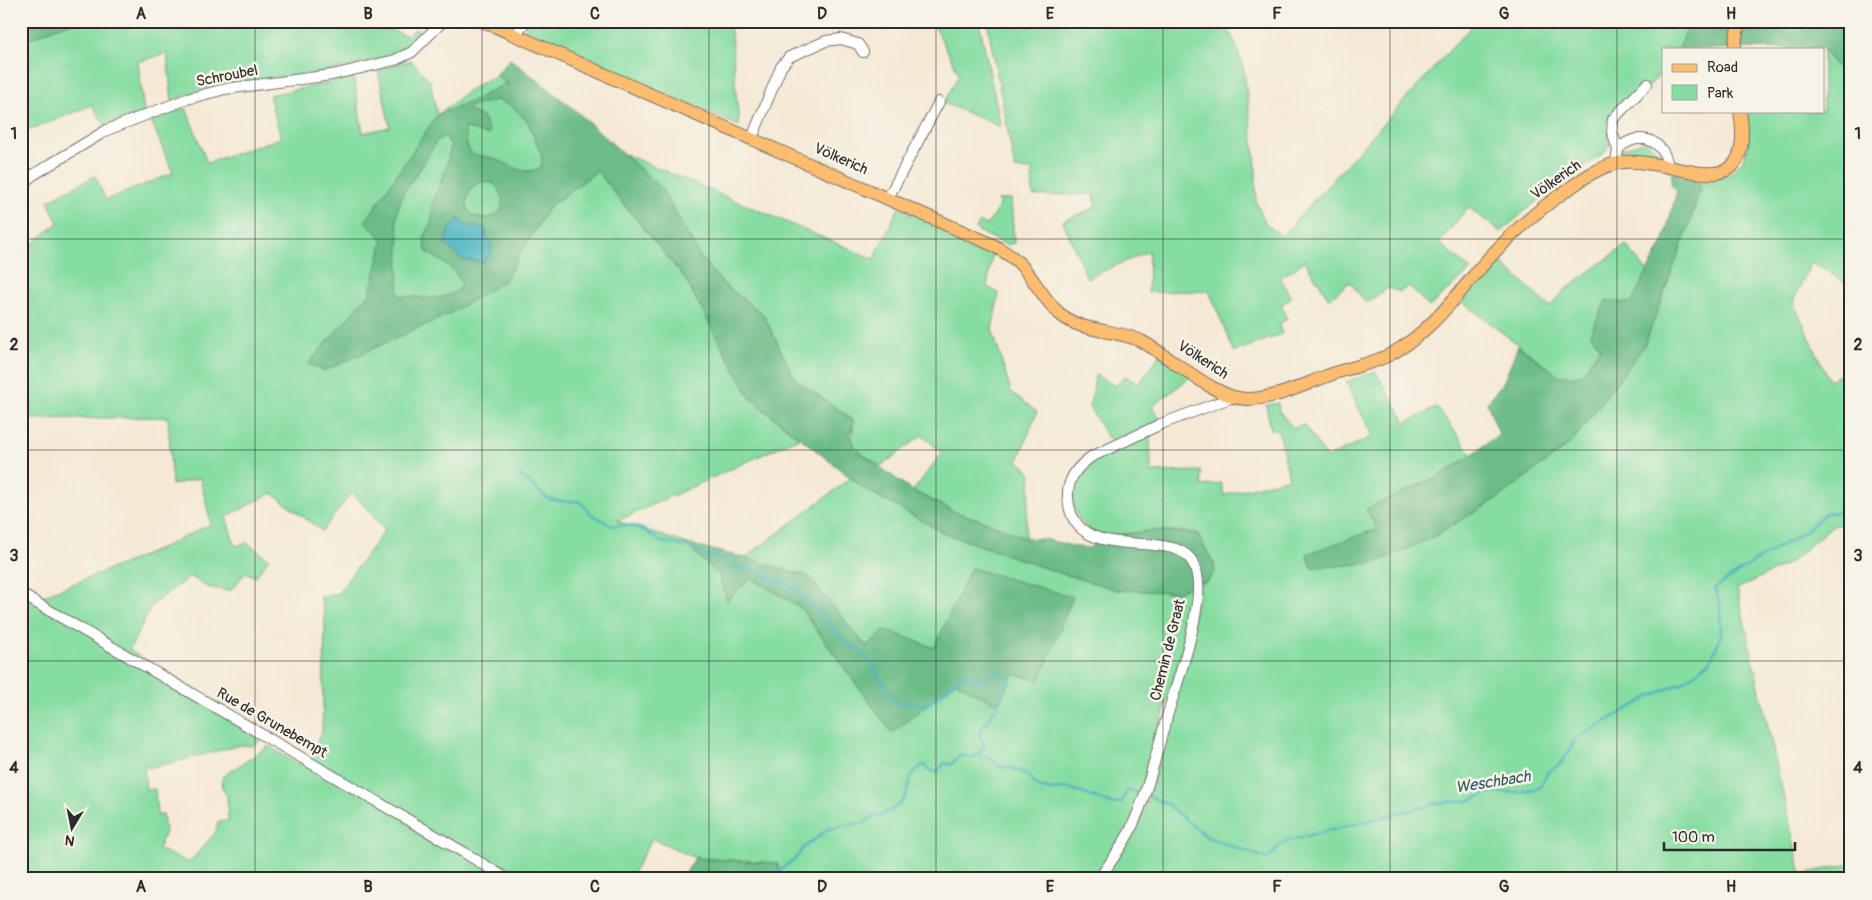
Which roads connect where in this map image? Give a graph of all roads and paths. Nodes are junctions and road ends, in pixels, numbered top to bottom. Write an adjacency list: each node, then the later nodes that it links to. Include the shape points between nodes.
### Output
1 (443, 21): 15 (street, Schroubel, via 412,52 394,60 332,75 225,89 187,99 107,130)
2 (483, 21): 5 (main road, Völkerich)
3 (526, 21): 5 (street)
4 (1739, 21): 6 (main road)
5 (514, 35): 11 (main road, Völkerich)
6 (1734, 48)
7 (863, 52): 11 (street, via 858,44 841,39 826,41 789,57)
8 (1647, 84): 12 (street, via 1613,120 1612,132)
9 (939, 102): 16 (street)
10 (1740, 112): 14 (main road, Völkerich, via 1743,138 1739,158 1732,166 1714,174)
11 (752, 138): 16 (main road, Völkerich)
12 (1618, 149): 13 (street); 14 (street, via 1638,138 1647,139 1664,152)
13 (1616, 163): 14 (main road, Völkerich); 17 (main road, Völkerich, via 1588,175 1522,224 1441,315 1392,354 1279,394 1259,398)
14 (1668, 167)
15 (21, 185)
16 (888, 198): 17 (main road, Völkerich, via 1006,253 1025,270 1052,306 1072,322 1142,342)
17 (1232, 397): 20 (street, Chemin de Graat, via 1161,424 1091,457 1081,464 1069,484 1069,506 1081,528 1099,539 1180,552 1192,562 1198,583 1195,616 1142,801 1123,844)
18 (21, 594): 19 (street, Rue de Grunebempt)
19 (507, 879)
20 (1099, 879)

